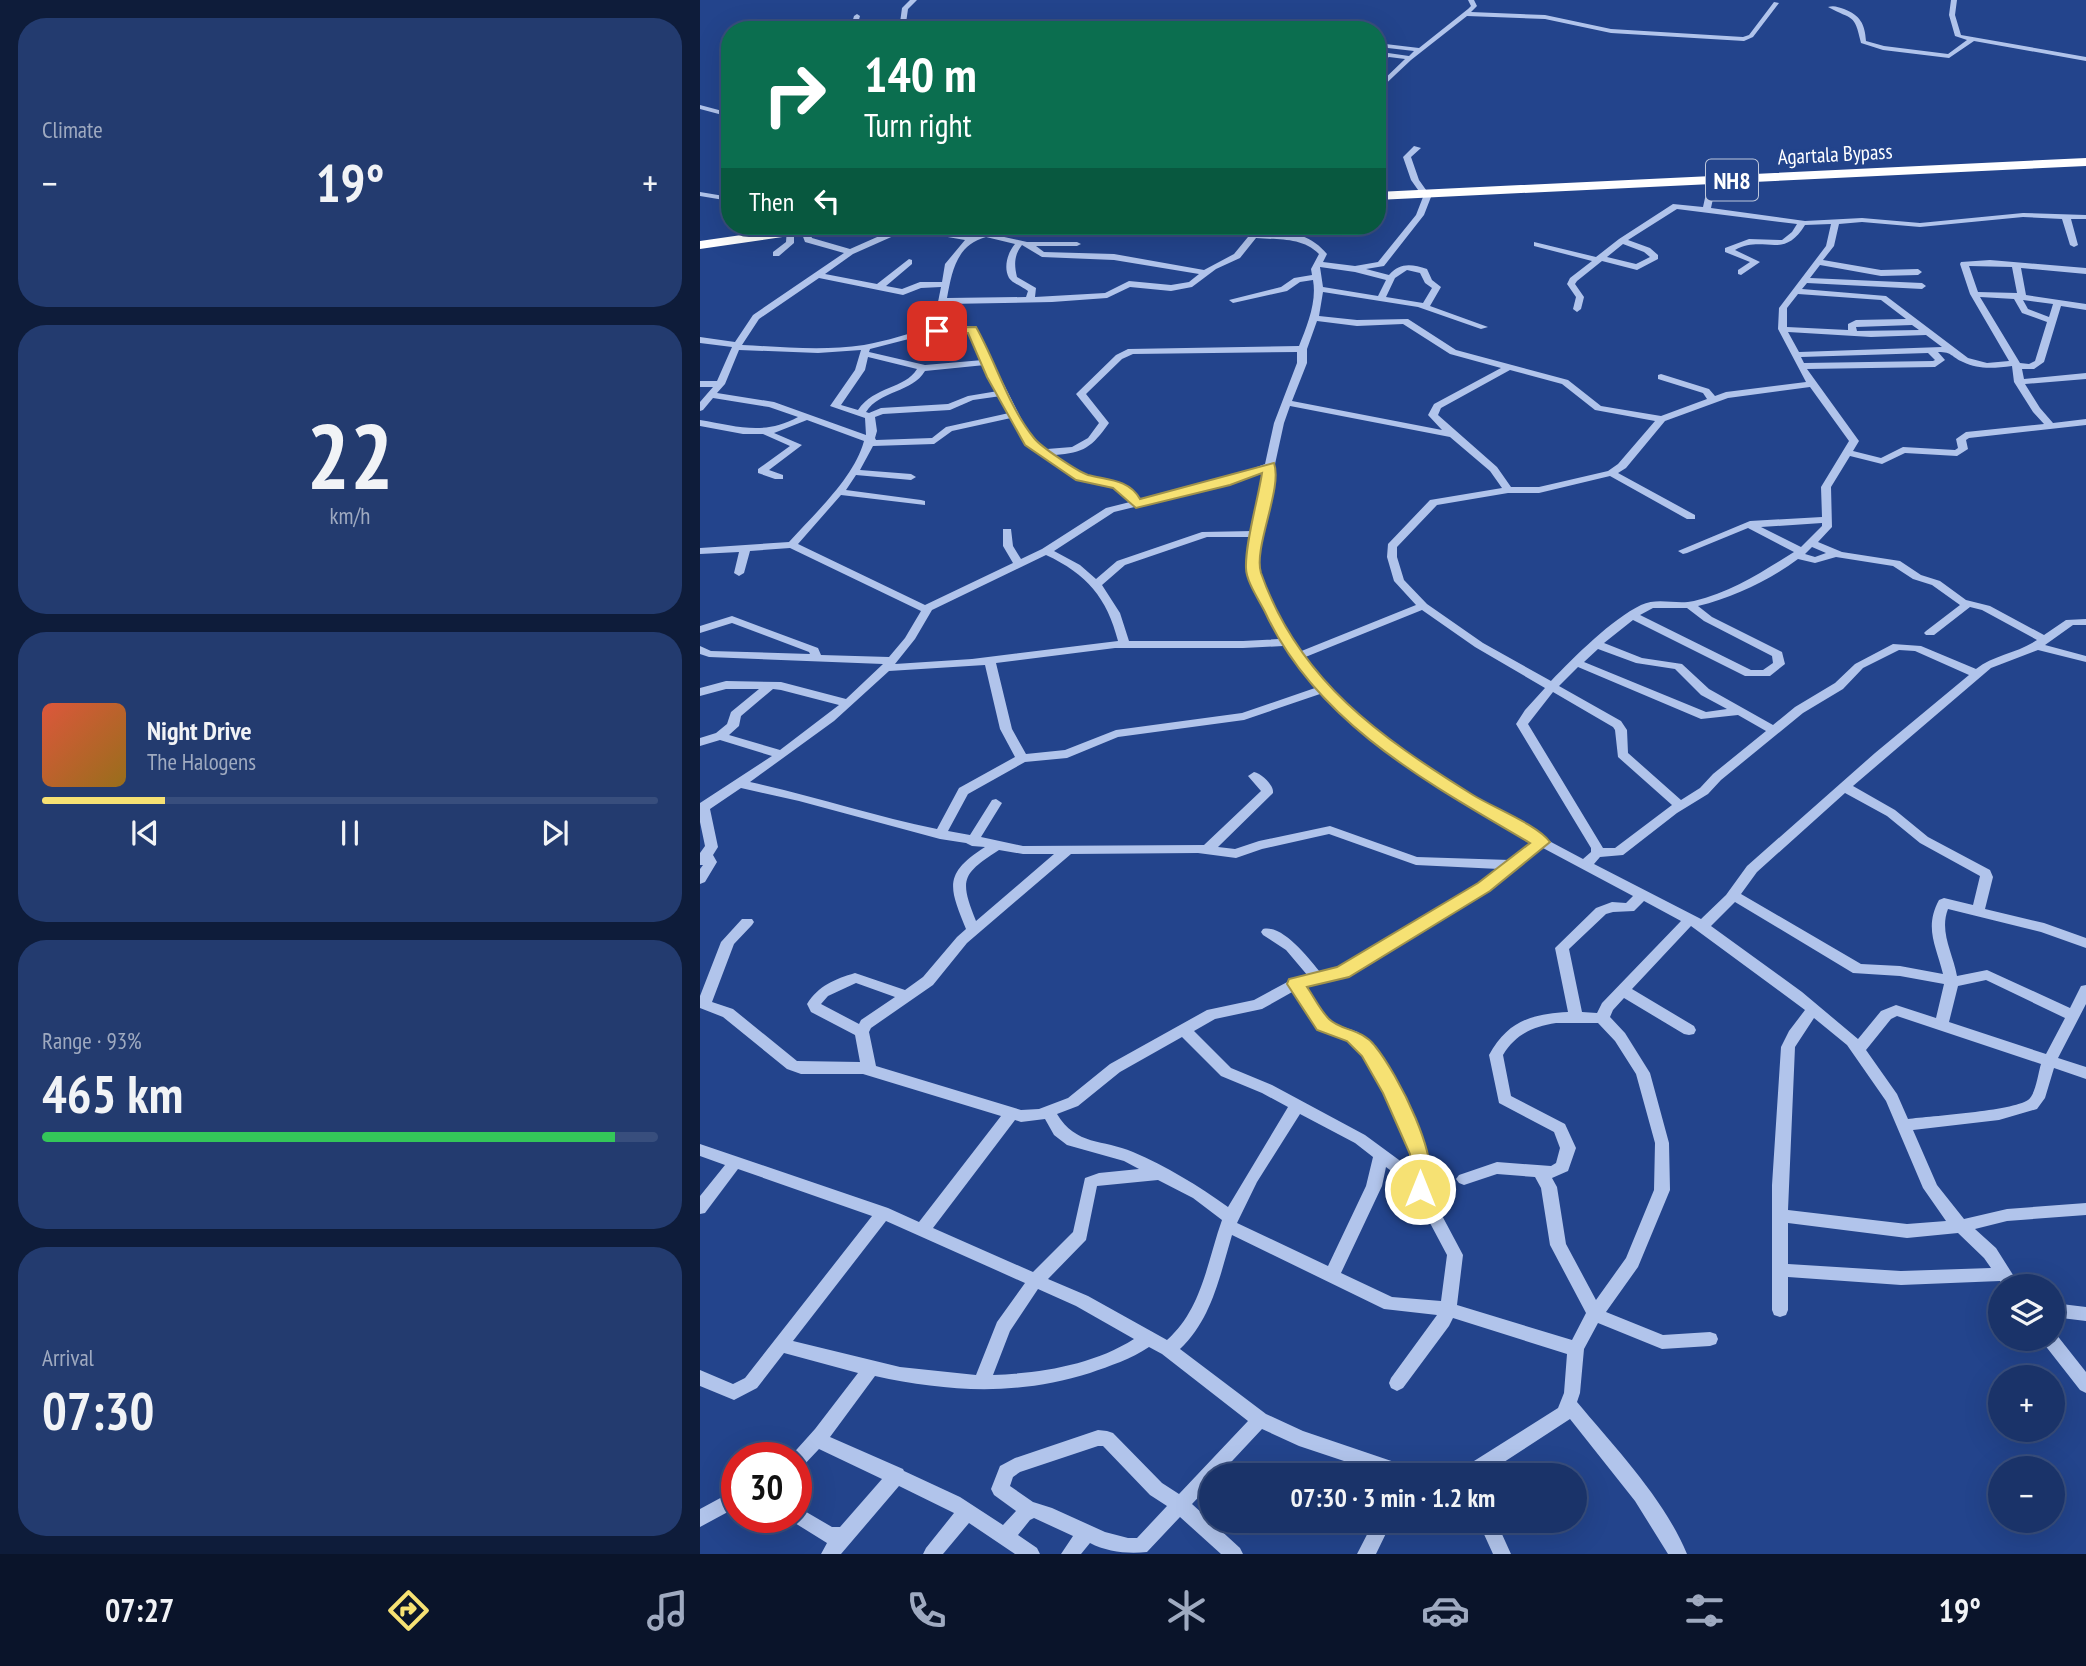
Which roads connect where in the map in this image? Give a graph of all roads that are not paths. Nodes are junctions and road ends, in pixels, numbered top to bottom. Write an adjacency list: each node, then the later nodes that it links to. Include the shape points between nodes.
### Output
1 (914, 0): 11 (street, via 905,8)
2 (1471, 0): 7 (street, via 1474,6)
3 (1954, 0): 12 (street, via 1956,33)
4 (1776, 3): 9 (street, via 1751,36 1744,38 1611,32 1545,17)
5 (1510, 6): 9 (street)
6 (1831, 7): 12 (street, via 1859,20 1863,42 1874,46 1949,56)
7 (1465, 14): 9 (street); 14 (street)
8 (857, 16): 10 (street)
9 (1510, 16)
10 (856, 21)
11 (903, 21)
12 (1971, 40): 17 (street)
13 (1386, 46): 14 (street)
14 (1420, 50): 16 (street)
15 (1386, 56): 16 (street)
16 (1410, 58): 18 (street)
17 (2086, 59)
18 (1386, 80)
19 (700, 107): 20 (street)
20 (721, 113)
21 (1417, 148): 24 (street, via 1407,160)
22 (2086, 162): 23 (highway, Agartala Bypass / NH8)
23 (1713, 180): 24 (highway, Agartala Bypass / NH8); 28 (street)
24 (1423, 193): 26 (highway, Agartala Bypass / NH8); 54 (street, via 1427,199 1420,215 1384,261)
25 (700, 194): 27 (street)
26 (1386, 195)
27 (721, 198)
28 (1707, 209): 32 (street); 42 (street, via 1671,207)
29 (2066, 217): 30 (street); 31 (street, via 2023,215 1915,225); 47 (street)
30 (2086, 217)
31 (1836, 221): 32 (street); 52 (street, via 1833,239)
32 (1802, 223): 56 (street, via 1794,237 1782,244 1748,241 1728,250 1756,262)
33 (758, 235): 46 (highway)
34 (795, 235): 49 (street)
35 (804, 235): 48 (street)
36 (888, 235): 48 (street)
37 (949, 235): 41 (street)
38 (986, 235): 41 (street); 43 (street)
39 (1259, 235): 58 (street, via 1237,256)
40 (1279, 235): 60 (street, via 1314,244 1323,254)
41 (971, 239): 63 (street, via 949,264)
42 (1622, 241): 50 (street); 50 (street, via 1655,257 1637,267)
43 (1024, 243): 44 (street); 58 (street, via 1042,254 1114,257); 69 (street, via 1014,248 1010,267 1013,278 1034,290)
44 (1077, 244)
45 (1537, 244): 50 (street)
46 (700, 245)
47 (2074, 245)
48 (850, 252): 59 (street)
49 (776, 254)
50 (1599, 259): 76 (street, via 1571,284 1580,297)
51 (909, 262): 65 (street)
52 (1818, 262): 57 (street, via 1877,272); 62 (street)
53 (2016, 265): 55 (street); 67 (street, via 1966,263); 68 (street)
54 (1355, 269): 60 (street); 61 (street)
55 (2086, 271)
56 (1741, 272)
57 (1918, 272)
58 (1206, 273): 69 (street, via 1192,284 1174,287 1133,283 1107,295)
59 (819, 275): 65 (street); 86 (street, via 760,313)
60 (1317, 277): 70 (street); 71 (street); 77 (street)
61 (1391, 278): 70 (street); 74 (street, via 1400,267 1424,271 1437,287)
62 (1804, 280): 64 (street); 66 (street)
63 (945, 284): 65 (street, via 920,285 903,292); 72 (street)
64 (1922, 286)
65 (879, 287)
66 (1796, 291): 79 (street, via 1883,298); 81 (street, via 1783,308)
67 (1974, 295): 68 (street); 93 (street)
68 (2020, 296): 73 (street); 78 (street, via 2025,312)
69 (1030, 299): 72 (street)
70 (1381, 299): 74 (street)
71 (1233, 300)
72 (942, 301): 82 (street)
73 (2058, 303): 75 (street); 78 (street)
74 (1425, 307): 80 (street)
75 (2086, 307)
76 (1577, 309)
77 (1314, 318): 87 (street); 95 (street, via 1357,323 1405,321 1447,350)
78 (2052, 321): 93 (street, via 2039,362 2031,367)
79 (1913, 322): 83 (street); 84 (street, via 1856,323 1851,326)
80 (1483, 327)
81 (1782, 329): 84 (street); 91 (street)
82 (937, 331): 89 (street); 92 (street, via 972,329)
83 (1927, 332): 84 (street); 88 (street)
84 (1853, 333)
85 (700, 340): 86 (street)
86 (737, 346): 89 (street, via 816,352); 101 (street)
87 (1302, 349): 106 (street, via 1302,363); 118 (street, via 1124,353 1081,394 1104,423 1087,447)
88 (1950, 349): 90 (street); 93 (street, via 1983,365)
89 (865, 350): 96 (street); 108 (street, via 859,370 835,403)
90 (1931, 350): 91 (street); 94 (street, via 1940,360 1935,364)
91 (1795, 355): 94 (street)
92 (987, 362): 96 (street); 103 (street)
93 (2016, 364): 99 (street)
94 (1801, 366): 102 (street)
95 (1509, 367): 111 (street, via 1565,382 1598,408); 116 (street, via 1434,410 1433,415)
96 (922, 368): 108 (street, via 915,379 869,398)
97 (2086, 376): 99 (street)
98 (1661, 377): 105 (street, via 1706,391)
99 (2019, 382): 114 (street)
100 (700, 384): 101 (street)
101 (720, 384): 104 (street)
102 (1812, 384): 105 (street); 119 (street, via 1853,441)
103 (1004, 393): 108 (street, via 950,407); 109 (street)
104 (712, 395): 107 (street); 110 (street, via 766,403)
105 (1712, 400): 111 (street)
106 (1288, 403): 116 (street); 120 (street)
107 (700, 408)
108 (865, 414): 117 (street, via 874,425)
109 (1015, 414): 117 (street, via 949,429 929,442); 118 (street, via 1027,440)
110 (807, 416): 115 (street); 117 (street)
111 (1662, 419): 122 (street)
112 (2086, 422): 114 (street)
113 (700, 423): 115 (street)
114 (2052, 426): 119 (street, via 1966,435 1961,439 1963,449 1957,453 1903,450 1882,461)
115 (768, 433): 123 (street, via 797,445 762,471)
116 (1451, 434): 125 (street, via 1496,472)
117 (871, 441): 121 (street)
118 (1044, 452): 128 (street, via 1081,477 1117,485 1131,494)
119 (1848, 453): 130 (street, via 1826,486)
120 (1270, 466): 128 (street); 133 (street)
121 (853, 472): 124 (street); 126 (street)
122 (1611, 473): 125 (street, via 1539,490); 129 (street)
123 (779, 477)
124 (911, 477)
125 (1508, 491): 147 (street, via 1434,502 1394,542 1392,557 1399,581)
126 (838, 492): 127 (street); 135 (street)
127 (921, 503)
128 (1136, 504): 137 (street, via 1111,510)
129 (1691, 517)
130 (1828, 520): 131 (street); 134 (street)
131 (1750, 524): 138 (street); 140 (street)
132 (1007, 531): 142 (street, via 1008,546)
133 (1257, 534): 144 (street, via 1206,534 1121,563); 154 (street, via 1254,573)
134 (1811, 543): 140 (street); 141 (street)
135 (792, 545): 136 (street); 148 (street)
136 (746, 547): 139 (street); 143 (street)
137 (1046, 551): 142 (street); 144 (street, via 1088,573)
138 (1683, 551)
139 (700, 553)
140 (1798, 553): 141 (street, via 1815,560); 146 (street, via 1758,579)
141 (1834, 554): 145 (street, via 1896,563)
142 (1019, 565): 148 (street)
143 (739, 573)
144 (1096, 584): 156 (street, via 1119,619)
145 (1968, 604): 152 (street); 155 (street, via 1986,608)
146 (1689, 605): 149 (street, via 1657,604); 149 (street, via 1778,654 1779,664 1766,674 1749,674)
147 (1423, 607): 161 (street); 168 (street)
148 (925, 610): 165 (street)
149 (1633, 616): 157 (street)
150 (2086, 622): 155 (street, via 2070,622)
151 (700, 630): 153 (street, via 732,619)
152 (1930, 633)
153 (785, 640): 159 (street); 160 (street, via 808,645)
154 (1286, 642): 156 (street); 161 (street)
155 (2041, 643): 162 (street); 166 (street, via 2024,654 1994,662)
156 (1125, 645): 163 (street)
157 (1598, 645): 164 (street); 172 (street, via 1640,662 1678,666 1705,692)
158 (700, 649): 159 (street, via 709,654)
159 (772, 654): 160 (street)
160 (816, 657): 165 (street)
161 (1297, 657): 169 (street)
162 (2086, 659)
163 (990, 662): 165 (street, via 941,668); 177 (street, via 1006,729)
164 (1577, 663): 168 (street); 172 (street, via 1704,716)
165 (889, 665): 171 (street)
166 (1978, 674): 173 (street, via 1917,648 1897,646 1859,666); 180 (street)
167 (770, 686): 170 (street, via 720,686); 171 (street, via 788,686); 174 (street, via 738,711 733,726)
168 (1552, 688): 182 (street, via 1617,724 1622,754); 190 (street, via 1524,719 1523,730 1564,791)
169 (1322, 689): 177 (street, via 1244,716 1116,734 1067,754); 186 (street, via 1380,740)
170 (700, 692)
171 (847, 703): 176 (street)
172 (1740, 711): 173 (street)
173 (1774, 730): 182 (street, via 1704,792)
174 (720, 736): 175 (street); 176 (street)
175 (700, 742)
176 (780, 754): 179 (street)
177 (1022, 758): 184 (street, via 963,791)
178 (1254, 776): 189 (street, via 1267,793)
179 (739, 784): 183 (street); 184 (street)
180 (1845, 787): 196 (street, via 1752,869); 197 (street, via 1891,813 1924,840 1985,873)
181 (996, 803): 185 (street)
182 (1680, 806): 190 (street, via 1618,852)
183 (701, 807): 191 (street, via 712,847)
184 (940, 835): 185 (street)
185 (972, 842): 187 (street)
186 (1542, 842): 192 (street); 193 (street)
187 (996, 846): 188 (street); 200 (street, via 961,872 960,893)
188 (1066, 850): 189 (street); 200 (street)
189 (1207, 850): 192 (street, via 1236,854 1330,830 1416,862)
190 (1597, 853): 193 (street)
191 (704, 858): 194 (street, via 711,862)
192 (1512, 865): 203 (street, via 1484,887 1343,972)
193 (1585, 865): 195 (street)
194 (700, 879)
195 (1642, 895): 199 (street); 213 (street, via 1629,908 1601,911 1562,948)
196 (1733, 895): 199 (street); 204 (street, via 1858,969)
197 (1978, 910): 202 (street); 204 (street, via 1950,902 1942,906 1939,945)
198 (747, 922): 209 (street, via 728,942)
199 (1696, 923): 207 (street); 210 (street)
200 (973, 931): 208 (street, via 928,982)
201 (1268, 932): 203 (street, via 1285,942)
202 (2086, 943)
203 (1318, 978): 205 (street)
204 (1951, 980): 211 (street, via 1987,975); 214 (street)
205 (1296, 984): 215 (street, via 1257,1005 1212,1014); 232 (street, via 1324,1026 1353,1036 1368,1051 1420,1154)
206 (2086, 990): 211 (street)
207 (1624, 991): 212 (street); 216 (street)
208 (907, 996): 217 (street); 217 (street, via 855,978 817,997 816,1008)
209 (702, 1004): 220 (street, via 728,1013 792,1065)
210 (1813, 1009): 218 (street); 236 (street, via 1788,1047)
211 (2072, 1015): 219 (street)
212 (1602, 1017): 213 (street); 249 (street, via 1643,1073 1662,1143 1664,1180 1632,1262)
213 (1576, 1018): 229 (street, via 1523,1024 1496,1055 1504,1099 1556,1124 1564,1135 1568,1148 1563,1167)
214 (1941, 1025): 218 (street, via 1896,1010 1886,1015); 219 (street)
215 (1184, 1030): 222 (street, via 1226,1072); 223 (street, via 1115,1069 1082,1098)
216 (1689, 1030)
217 (862, 1032): 220 (street)
218 (1859, 1048): 225 (street)
219 (2049, 1062): 221 (street); 225 (street, via 2032,1105 1998,1114)
220 (869, 1070): 224 (street)
221 (2086, 1073)
222 (1296, 1107): 227 (street); 237 (street)
223 (1048, 1112): 224 (street); 230 (street, via 1072,1141 1128,1156)
224 (1012, 1113): 239 (street)
225 (1904, 1125): 238 (street, via 1931,1188)
226 (700, 1150): 228 (street)
227 (1381, 1154): 232 (street); 242 (street, via 1374,1186)
228 (736, 1161): 233 (street); 235 (street)
229 (1540, 1171): 231 (street, via 1497,1168); 249 (street, via 1549,1187 1558,1245)
230 (1157, 1174): 237 (street, via 1198,1194); 244 (street, via 1090,1182 1080,1235)
231 (1464, 1179)
232 (1420, 1184): 245 (street, via 1455,1255)
233 (700, 1208)
234 (2086, 1209): 238 (street, via 2007,1215)
235 (883, 1213): 239 (street); 252 (street)
236 (1780, 1216): 238 (street, via 1896,1231); 240 (street)
237 (1230, 1222): 242 (street); 253 (street, via 1204,1302 1186,1335)
238 (1961, 1226): 241 (street, via 1990,1253)
239 (922, 1230): 244 (street)
240 (1779, 1269): 243 (street); 246 (street)
241 (2004, 1274)
242 (1331, 1276): 245 (street, via 1390,1304)
243 (1988, 1280)
244 (1035, 1281): 250 (street, via 1116,1317); 258 (street, via 1003,1327)
245 (1448, 1309): 254 (street); 259 (street)
246 (1780, 1310)
247 (2065, 1311): 248 (street)
248 (2086, 1314)
249 (1596, 1315): 251 (street, via 1662,1342); 254 (street)
250 (1148, 1338): 253 (street); 258 (street, via 1136,1348 1067,1376 1019,1384)
251 (1710, 1339)
252 (781, 1345): 256 (street); 257 (street, via 743,1390 725,1390)
253 (1168, 1349): 262 (street)
254 (1576, 1349): 261 (street)
255 (2059, 1351): 260 (street)
256 (870, 1370): 258 (street); 263 (street)
257 (700, 1378)
258 (982, 1381)
259 (1396, 1383)
260 (2086, 1385)
261 (1569, 1405): 266 (street, via 1551,1424); 286 (street, via 1648,1506)
262 (1260, 1420): 265 (street); 268 (street)
263 (817, 1440): 264 (street); 267 (street)
264 (812, 1445)
265 (1372, 1463)
266 (1485, 1463)
267 (897, 1475): 271 (street); 277 (street)
268 (1180, 1504): 270 (street, via 1156,1489 1115,1444 1098,1438 1006,1472 1000,1489); 276 (street, via 1134,1549); 283 (street)
269 (721, 1507): 272 (street)
270 (1028, 1510): 276 (street, via 1040,1511); 278 (street)
271 (967, 1511): 278 (street); 280 (street)
272 (700, 1519)
273 (812, 1524): 277 (street, via 828,1535)
274 (1377, 1533): 284 (street)
275 (1492, 1533): 285 (street)
276 (1085, 1535): 282 (street)
277 (844, 1536): 279 (street)
278 (1005, 1537): 281 (street)
279 (830, 1554)
280 (932, 1554)
281 (1031, 1554)
282 (1070, 1554)
283 (1234, 1554)
284 (1366, 1554)
285 (1502, 1554)
286 (1678, 1554)

